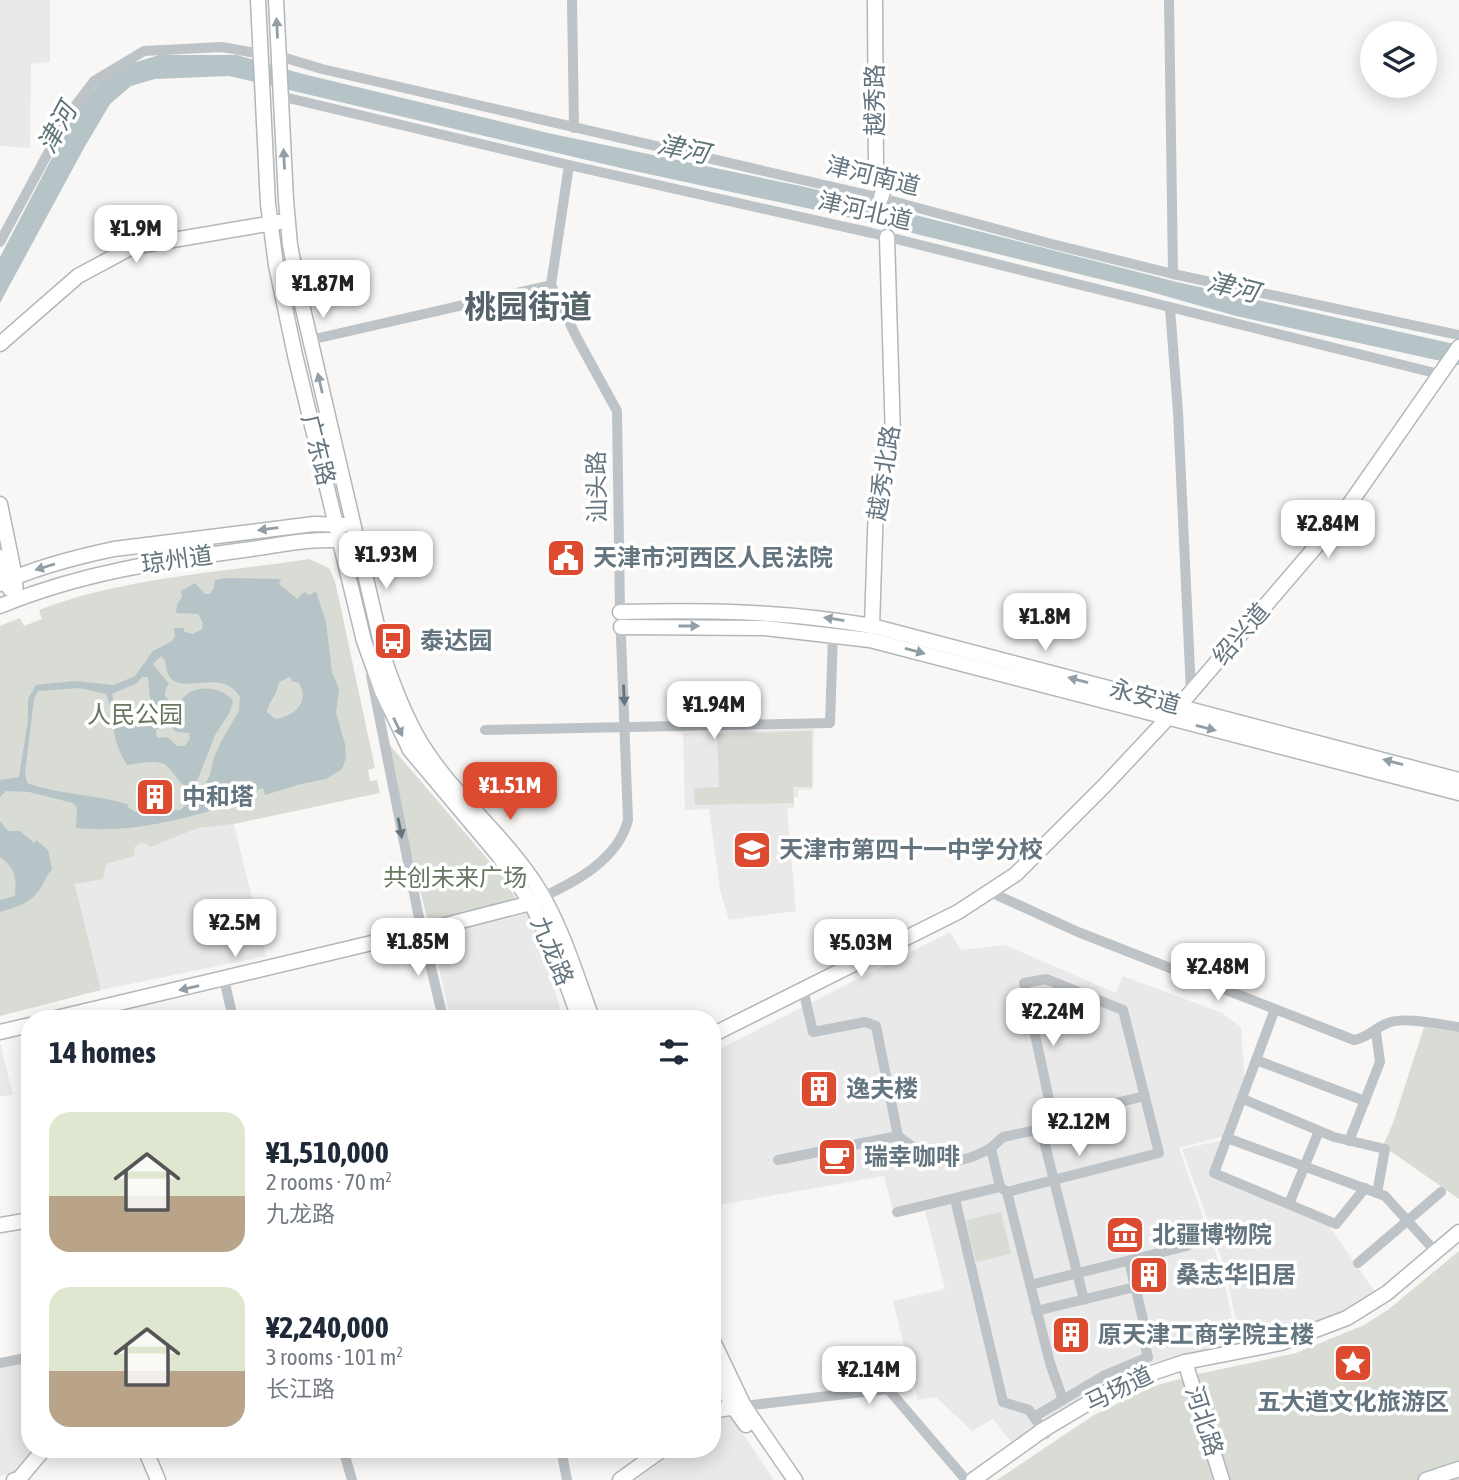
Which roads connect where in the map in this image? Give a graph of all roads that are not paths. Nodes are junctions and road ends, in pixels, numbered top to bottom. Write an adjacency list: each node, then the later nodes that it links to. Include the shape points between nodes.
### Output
1 (258, 0): 6 (main road, 广东路)
2 (276, 0): 7 (main road, 广东路, one-way to 2)
3 (572, 0): 9 (street)
4 (875, 0): 11 (main road, 越秀路)
5 (1169, 0): 16 (street)
6 (261, 54): 13 (main road, 广东路); 15 (street, via 222,47 144,51 94,81 69,114)
7 (279, 56): 8 (main road, 广东路); 9 (street, 津河南道)
8 (280, 96): 10 (street, 津河北道); 12 (main road, 广东路, one-way to 8)
9 (574, 128): 11 (street, 津河南道)
10 (569, 165): 14 (street, 津河北道); 17 (street)
11 (880, 202): 16 (street, 津河南道)
12 (288, 221): 13 (main road); 20 (main road, 广东路)
13 (270, 223): 21 (main road, via 132,247 78,276); 25 (main road, 广东路, via 284,308)
14 (887, 237): 18 (street, 津河北道); 34 (main road, 越秀北路, via 894,437 876,503)
15 (0, 242)
16 (1173, 274): 19 (street, 津河南道)
17 (551, 285): 20 (street); 33 (street, 汕头路, via 618,411)
18 (1170, 308): 23 (street, 津河北道); 38 (street)
19 (1459, 335)
20 (310, 340): 26 (main road, 广东路, one-way to 20)
21 (0, 344)
22 (1459, 347): 23 (main road, 绍兴道)
23 (1442, 370): 38 (main road, 绍兴道, via 1337,522)
24 (0, 504): 30 (main road)
25 (336, 524): 26 (main road); 27 (main road, 广东路); 30 (main road, 琼州道, one-way to 30, via 114,549)
26 (354, 527): 28 (main road, 广东路)
27 (341, 541): 28 (main road, 琼州道); 31 (main road, 琼州道, via 146,563); 36 (main road, 广东路)
28 (358, 545): 37 (main road, 广东路)
29 (0, 557): 30 (main road)
30 (7, 581): 31 (main road)
31 (16, 599): 32 (main road, 琼州道)
32 (0, 606)
33 (621, 619): 34 (main road, 永安道, one-way to 33, via 759,612); 35 (main road, 永安道, one-way to 35); 41 (street, 汕头路, one-way to 41)
34 (872, 626): 39 (main road, 永安道, one-way to 34)
35 (833, 635): 40 (main road, 永安道, one-way to 40, via 890,645); 41 (street, via 830,723)
36 (364, 640): 46 (main road, 九龙路, one-way to 46, via 410,750); 47 (street, 广东路, one-way to 47)
37 (380, 646): 46 (main road, 九龙路, via 394,688 425,750 507,847)
38 (1191, 692): 39 (main road, 绍兴道)
39 (1179, 706): 40 (main road, 绍兴道); 43 (main road, 永安道, one-way to 39)
40 (1167, 718): 44 (main road, 永安道, one-way to 44); 45 (main road, 绍兴道, via 1016,874)
41 (625, 728): 42 (street); 46 (street, 汕头路, via 628,820 620,842 575,880)
42 (485, 730)
43 (1459, 780)
44 (1459, 793)
45 (990, 892): 49 (main road, 绍兴道); 50 (street, via 1078,932); 56 (main road, 绍兴道, via 960,902)
46 (537, 900): 47 (main road); 54 (main road, 九龙路); 55 (main road, 九龙路, via 565,943)
47 (422, 931): 48 (main road); 53 (street, 广东路)
48 (224, 979): 51 (main road, one-way to 51); 52 (street)
49 (803, 989): 59 (main road, 绍兴道); 69 (street, via 813,1032 865,1022 876,1026)
50 (1275, 1009): 61 (street, via 1354,1040); 62 (street)
51 (90, 1010)
52 (231, 1010)
53 (441, 1010)
54 (576, 1010)
55 (589, 1010)
56 (721, 1021)
57 (21, 1027): 60 (main road)
58 (1459, 1027): 61 (street, via 1402,1021 1388,1023)
59 (721, 1030)
60 (0, 1032)
61 (1376, 1032): 65 (street, via 1380,1062)
62 (1256, 1060): 64 (street); 65 (street)
63 (1145, 1096): 66 (street); 66 (street, via 1123,1010 1046,979 1024,983); 75 (street, via 1160,1153)
64 (1242, 1099): 68 (street); 70 (street)
65 (1364, 1101): 71 (street)
66 (1053, 1118): 67 (street)
67 (1041, 1129): 72 (street, via 1003,1137); 75 (street)
68 (1319, 1131): 71 (street); 74 (street)
69 (898, 1136): 72 (street, via 924,1156 948,1161 974,1158); 73 (street)
70 (1227, 1138): 74 (street); 81 (street, via 1214,1173)
71 (1349, 1141): 79 (street, via 1385,1149)
72 (991, 1148): 77 (street)
73 (778, 1160)
74 (1304, 1166): 76 (street); 81 (street)
75 (1054, 1180): 77 (street); 94 (street)
76 (1364, 1188): 79 (street); 81 (street, via 1336,1224)
77 (1003, 1190): 80 (street); 95 (street)
78 (1441, 1192): 83 (street)
79 (1377, 1193): 83 (street)
80 (955, 1199): 82 (street); 107 (street, via 1003,1402 1029,1410)
81 (1289, 1204)
82 (897, 1212)
83 (1407, 1221): 91 (street); 93 (street)
84 (21, 1222): 85 (main road)
85 (0, 1225)
86 (21, 1228): 87 (main road)
87 (0, 1231)
88 (1459, 1231): 91 (main road, 马场道)
89 (1459, 1242): 102 (main road, 马场道, via 1388,1303 1358,1321 1279,1350)
90 (1187, 1246): 92 (street)
91 (1436, 1252): 102 (main road, 马场道, via 1348,1318 1281,1343)
92 (1129, 1261): 94 (street); 96 (street)
93 (1358, 1263)
94 (1077, 1273): 95 (street); 97 (street)
95 (1030, 1285): 98 (street)
96 (1135, 1287): 97 (street); 104 (street, via 1148,1357)
97 (1084, 1300): 98 (street)
98 (1036, 1311): 104 (street)
99 (21, 1359): 101 (street)
100 (721, 1361): 105 (main road)
101 (0, 1363)
102 (1186, 1365): 108 (main road, 马场道, via 1132,1386); 125 (main road, 河北路)
103 (721, 1379): 105 (main road)
104 (1063, 1400): 107 (street)
105 (739, 1406): 106 (main road); 120 (main road); 121 (main road); 122 (street, via 888,1389)
106 (721, 1409)
107 (1034, 1417): 108 (street)
108 (1045, 1433): 123 (main road, 马场道); 124 (main road, 马场道)
109 (36, 1458): 115 (main road)
110 (149, 1458): 116 (main road)
111 (346, 1458): 117 (street)
112 (563, 1458): 118 (street)
113 (651, 1458): 119 (main road)
114 (1459, 1469): 126 (main road)
115 (18, 1480)
116 (158, 1480)
117 (352, 1480)
118 (567, 1480)
119 (620, 1480)
120 (784, 1480)
121 (795, 1480)
122 (966, 1480)
123 (973, 1480)
124 (984, 1480)
125 (1222, 1480)
126 (1426, 1480)

